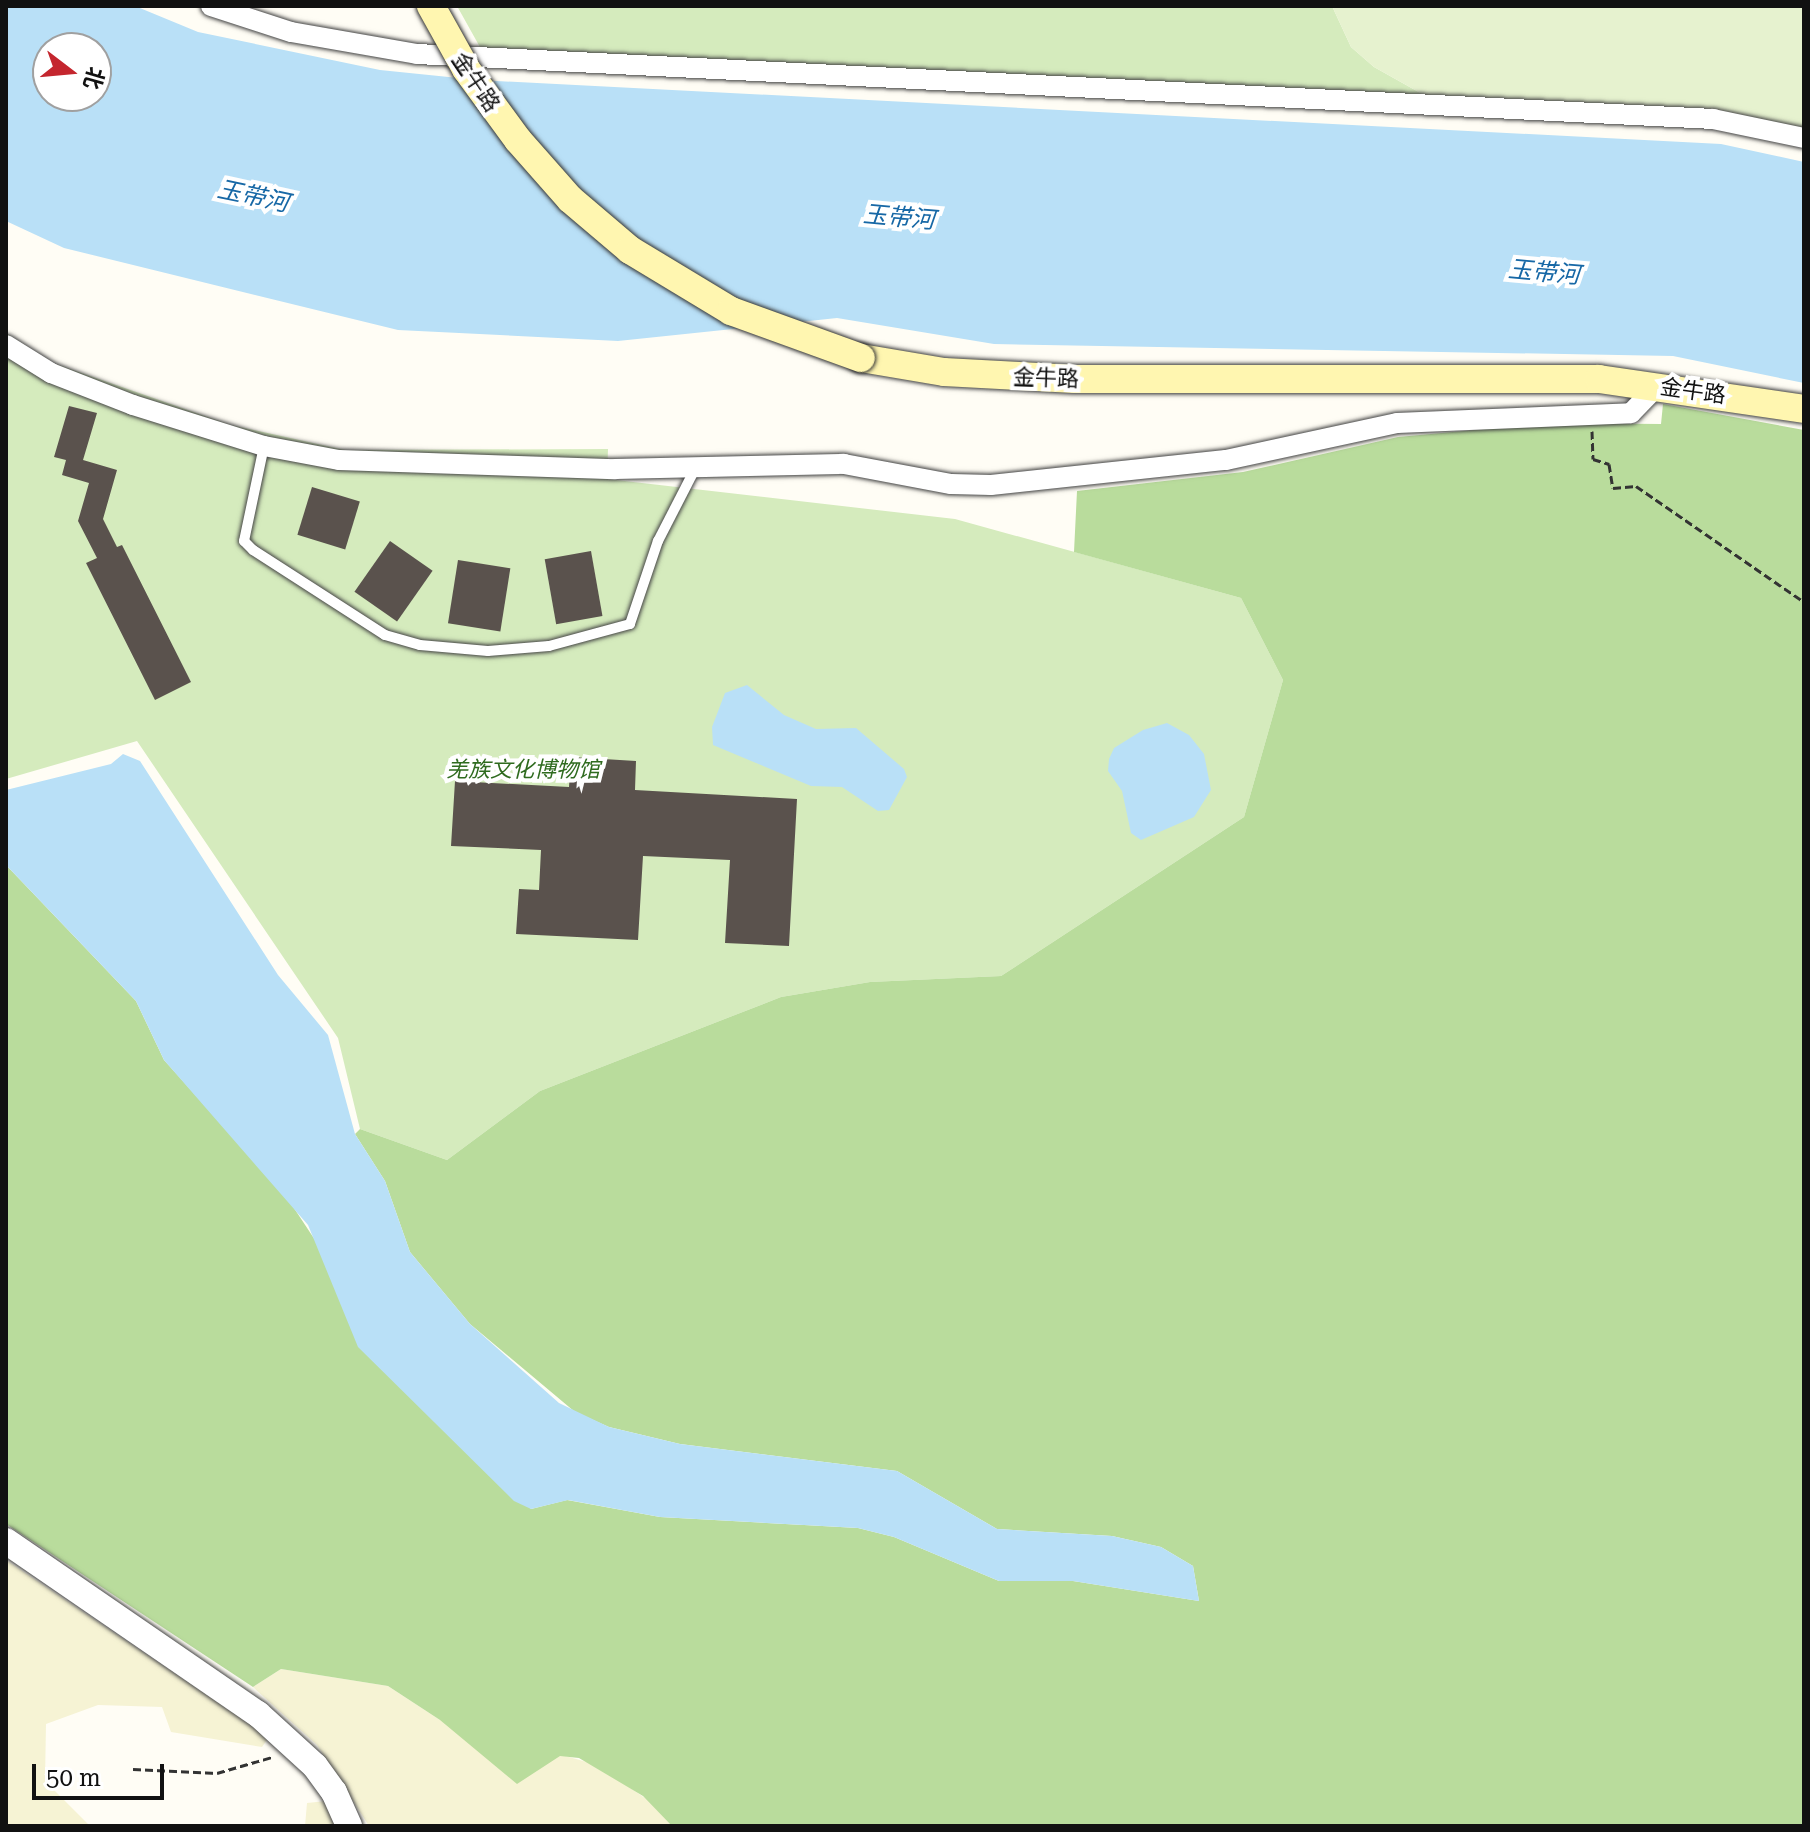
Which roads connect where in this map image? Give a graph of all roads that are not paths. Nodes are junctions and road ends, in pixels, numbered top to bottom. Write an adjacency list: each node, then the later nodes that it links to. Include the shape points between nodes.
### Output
1 (211, 6): 3 (street, via 291,32 417,54 1713,119)
2 (431, 6): 5 (main road, 金牛路, bridge, via 466,69 518,140 570,199 630,250 731,311 861,358 944,372 1075,379 1540,378)
3 (1804, 138)
4 (6, 345): 7 (street, via 51,373)
5 (1657, 386): 6 (main road, 金牛路); 8 (street, via 1631,413 1397,423 1226,460 1020,485 951,484 844,464)
6 (1804, 409)
7 (264, 446): 8 (street, via 339,460 406,464); 8 (lane, via 244,541 253,550 385,635 420,645 488,651 549,646 630,624 658,541)
8 (696, 467)
9 (6, 1541): 10 (street, via 286,1738 329,1783)
10 (349, 1826)

